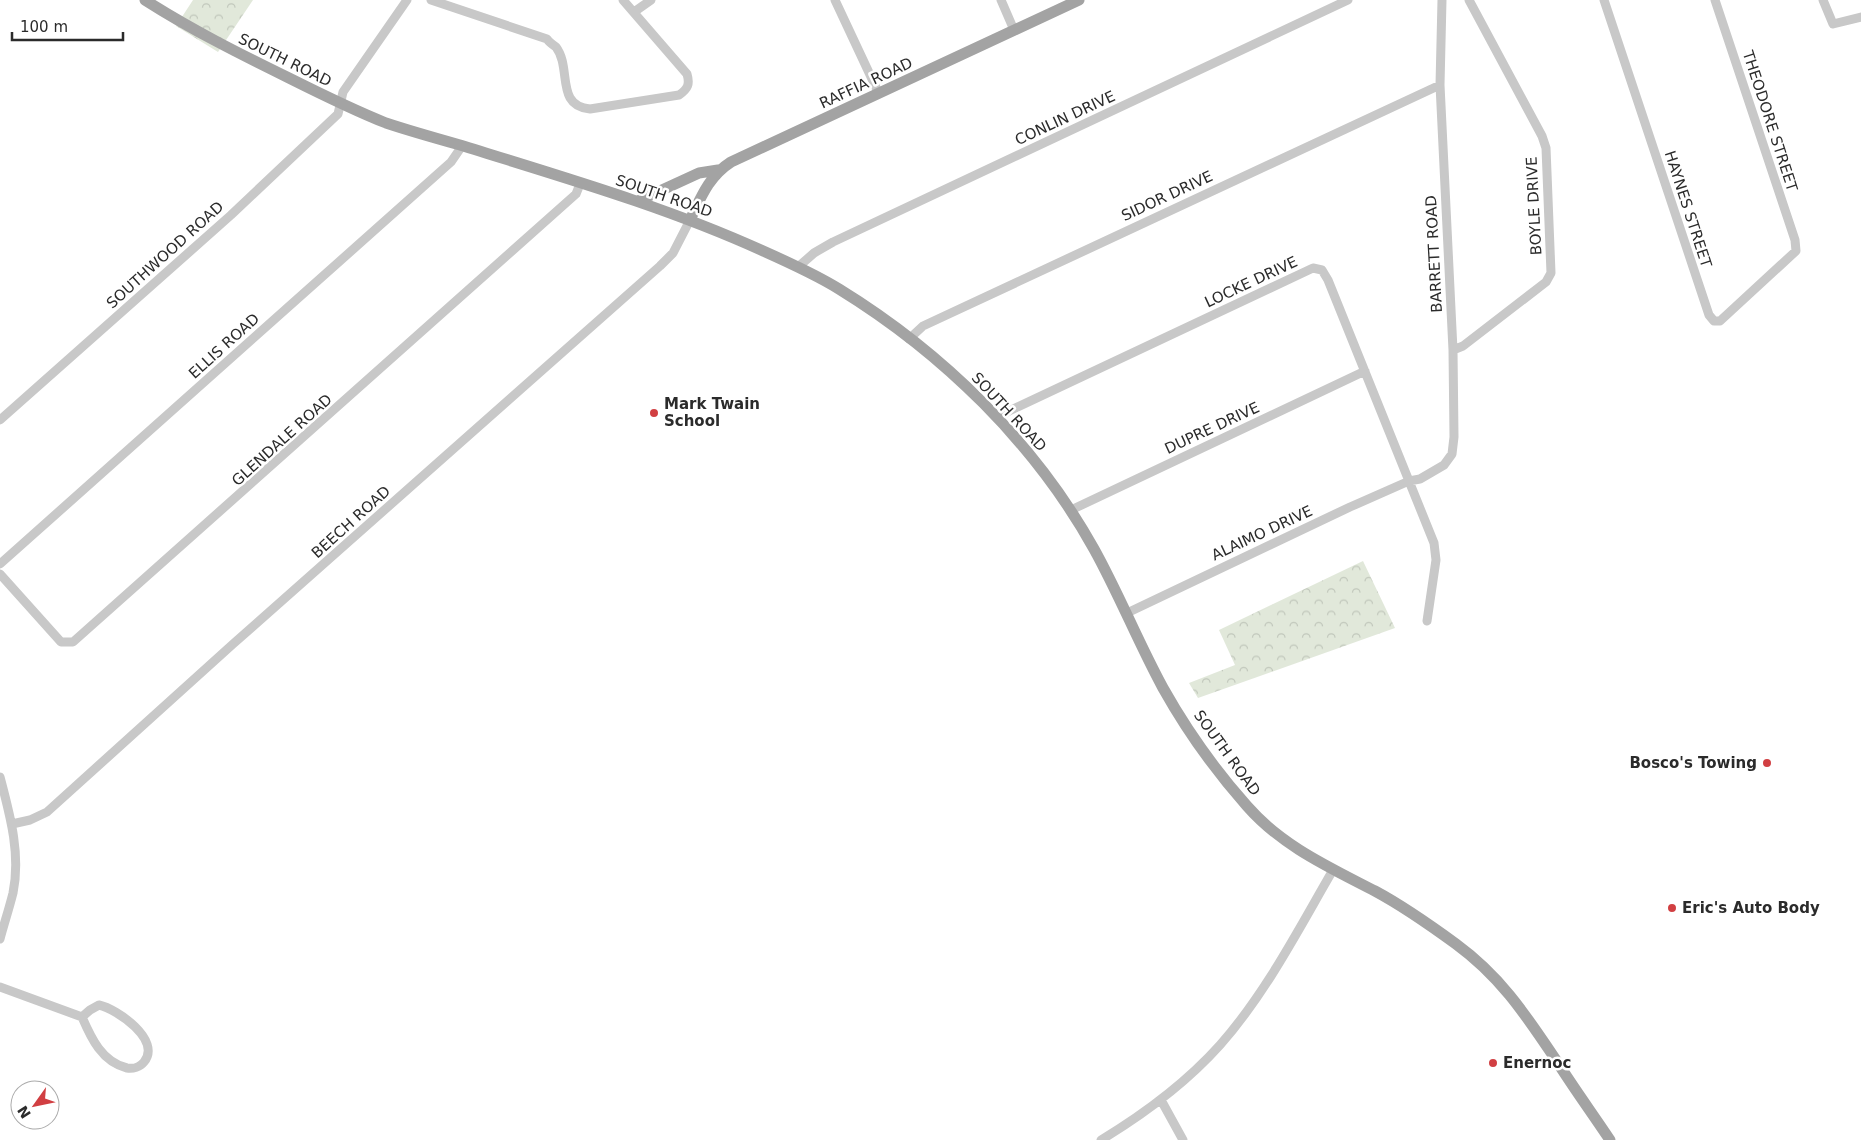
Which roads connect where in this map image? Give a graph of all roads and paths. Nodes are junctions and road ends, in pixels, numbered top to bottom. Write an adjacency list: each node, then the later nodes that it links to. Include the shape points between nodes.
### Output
1 (145, 0): 20 (main road, SOUTH ROAD, via 203,35)
2 (407, 0): 20 (street, SOUTHWOOD ROAD, via 343,92)
3 (431, 0): 15 (street, via 547,40 561,58 572,102 580,108 590,109 679,95 687,90 687,74)
4 (623, 0): 15 (street)
5 (650, 0): 15 (street)
6 (835, 0): 19 (street)
7 (1001, 0): 17 (street)
8 (1079, 0): 17 (main road, RAFFIA ROAD)
9 (1348, 0): 27 (street, CONLIN DRIVE, via 833,242)
10 (1442, 0): 18 (street, BARRETT ROAD)
11 (1469, 0): 29 (street, BOYLE DRIVE, via 1546,148 1551,273 1546,282 1463,346)
12 (1604, 0): 26 (street, HAYNES STREET, via 1709,315 1714,321 1720,321)
13 (1715, 0): 26 (street, THEODORE STREET)
14 (1823, 0): 16 (street, via 1833,24)
15 (634, 12)
16 (1861, 17)
17 (1014, 30): 19 (main road, RAFFIA ROAD)
18 (1440, 85): 28 (street, SIDOR DRIVE, via 923,326); 29 (street, BARRETT ROAD)
19 (879, 94): 22 (main road, RAFFIA ROAD)
20 (339, 104): 21 (main road, SOUTH ROAD); 32 (street, SOUTHWOOD ROAD, via 338,114 280,171)
21 (462, 146): 23 (main road, SOUTH ROAD); 35 (street, ELLIS ROAD, via 451,162)
22 (718, 170): 24 (main road, via 699,173); 25 (main road, RAFFIA ROAD, via 707,184)
23 (580, 184): 24 (main road, SOUTH ROAD); 36 (street, GLENDALE ROAD, via 576,194 512,252 72,642 61,642)
24 (638, 201): 25 (main road, SOUTH ROAD)
25 (690, 220): 27 (main road, SOUTH ROAD); 40 (street, BEECH ROAD, via 673,253 47,812)
26 (1796, 251)
27 (798, 267): 28 (main road, SOUTH ROAD, via 837,288)
28 (909, 339): 31 (main road, SOUTH ROAD)
29 (1453, 350): 33 (street, BARRETT ROAD, via 1452,454 1444,465 1420,479)
30 (1366, 371): 31 (street, LOCKE DRIVE, via 1328,280 1322,270 1313,268); 33 (street, LOCKE DRIVE); 34 (street, DUPRE DRIVE)
31 (998, 418): 34 (main road, SOUTH ROAD)
32 (0, 420)
33 (1409, 481): 37 (street, ALAIMO DRIVE); 38 (street, LOCKE DRIVE, via 1434,543 1436,560)
34 (1071, 510): 37 (main road, SOUTH ROAD)
35 (0, 564)
36 (0, 574)
37 (1127, 613): 41 (main road, SOUTH ROAD, via 1164,689 1235,792 1261,822 1311,859)
38 (1427, 621)
39 (0, 778): 40 (street)
40 (12, 824): 42 (street, via 13,893)
41 (1333, 870): 45 (street, via 1251,1006 1219,1046); 48 (main road, SOUTH ROAD, via 1417,917 1478,960 1496,977 1530,1019)
42 (0, 939)
43 (0, 987): 44 (street)
44 (82, 1017): 44 (street, via 100,1051 110,1060 130,1068 145,1061 144,1038 119,1014 99,1005)
45 (1160, 1100): 46 (street); 47 (street)
46 (1101, 1140)
47 (1183, 1140)
48 (1610, 1140)

